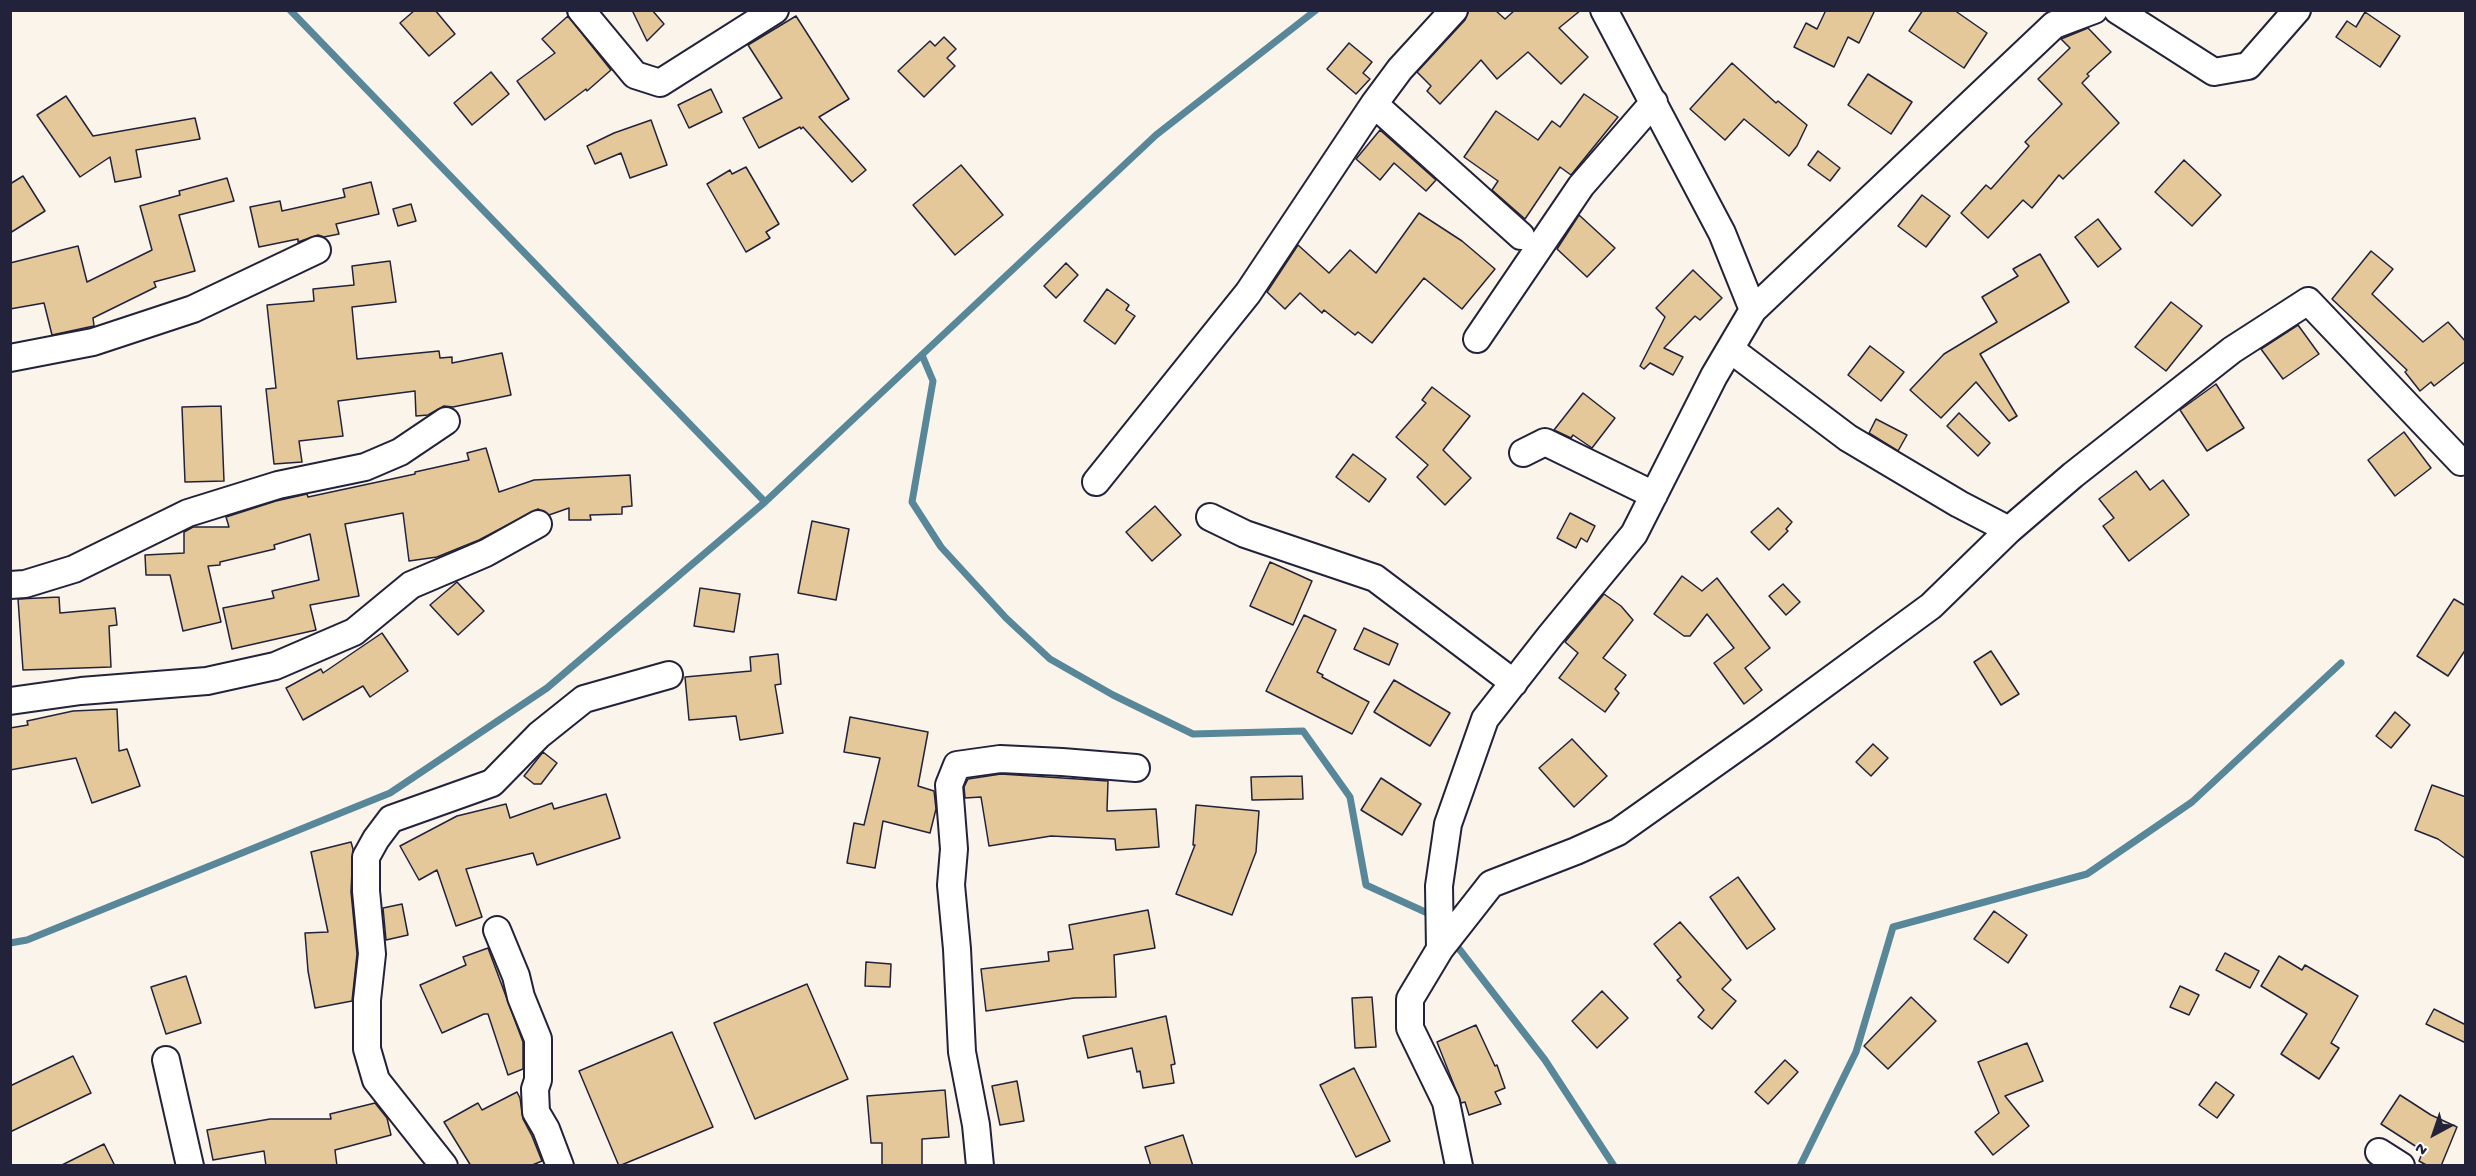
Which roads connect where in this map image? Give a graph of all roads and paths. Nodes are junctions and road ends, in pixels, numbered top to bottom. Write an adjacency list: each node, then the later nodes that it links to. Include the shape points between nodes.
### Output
1 (581, 10): 2 (street, via 635,75 660,83)
2 (775, 10)
3 (1454, 10): 9 (street)
4 (1604, 10): 8 (street)
5 (2094, 10): 12 (street, via 2054,25)
6 (2117, 10): 7 (street, via 2214,72 2248,66)
7 (2297, 10)
8 (1654, 102): 12 (street, via 1722,233); 13 (street, via 1581,186)
9 (1374, 104): 10 (street); 19 (street, via 1248,293)
10 (1521, 236)
11 (317, 250): 15 (street, via 193,309 93,342)
12 (1753, 310): 14 (street)
13 (1477, 339)
14 (1730, 349): 20 (street); 23 (street, via 1848,438)
15 (10, 358)
16 (447, 421): 24 (street, via 400,452 365,467 278,485 188,513 74,569)
17 (1523, 453): 20 (street, via 1545,442)
18 (2461, 462): 23 (street, via 2308,301 2232,350 2073,475)
19 (1096, 482)
20 (1654, 495): 26 (street, via 1634,534)
21 (1210, 517): 26 (street, via 1245,534 1375,578)
22 (538, 524): 27 (street, via 486,553 411,585 354,632 275,666 207,681)
23 (2010, 530): 30 (street, via 1931,606 1618,832 1491,884)
24 (10, 585)
25 (669, 675): 34 (street, via 584,699 539,735 492,783 391,819 366,857 372,954 367,1049 376,1080)
26 (1514, 682): 30 (street, via 1485,719 1448,824 1439,886)
27 (10, 701)
28 (1136, 768): 36 (street, via 1000,759 957,765 949,785 962,1052)
29 (497, 930): 35 (street, via 538,1039 536,1112)
30 (1440, 949): 37 (street, via 1410,999 1410,1028 1446,1102)
31 (166, 1060): 33 (street)
32 (2379, 1152): 38 (street)
33 (190, 1166)
34 (444, 1166)
35 (560, 1166)
36 (980, 1166)
37 (1459, 1166)
38 (2401, 1166)

